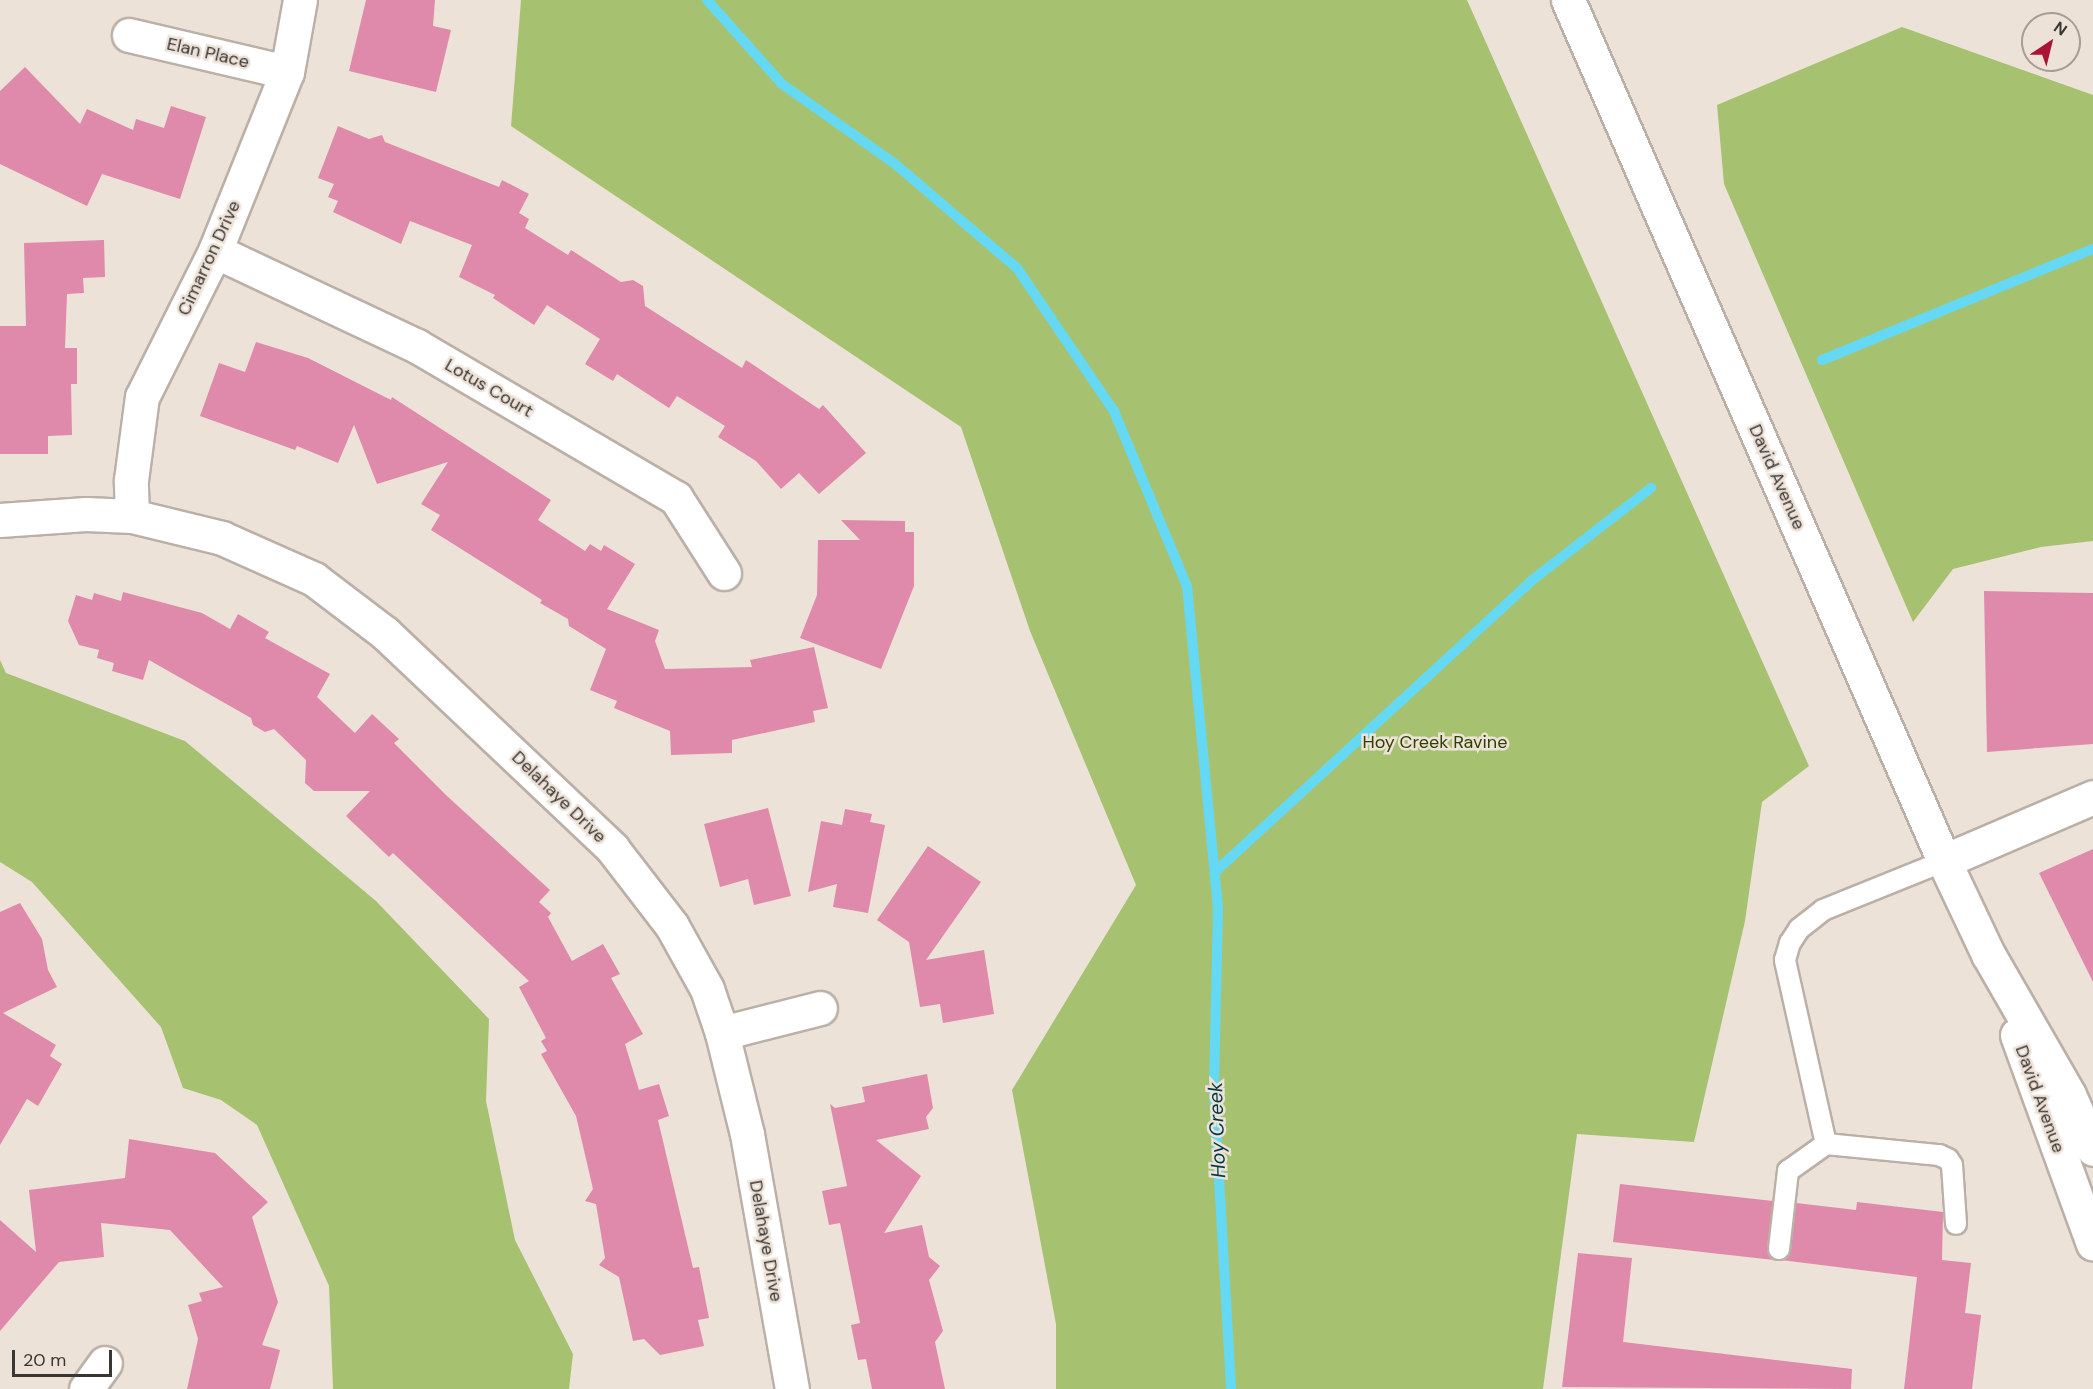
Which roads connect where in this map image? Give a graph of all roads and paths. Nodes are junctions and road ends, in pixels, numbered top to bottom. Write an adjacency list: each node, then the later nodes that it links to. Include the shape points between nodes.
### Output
1 (300, 0): 4 (street, Cimarron Drive)
2 (1568, 0): 10 (street, David Avenue)
3 (129, 35): 4 (street, Elan Place)
4 (287, 72): 5 (street, Cimarron Drive)
5 (214, 251): 6 (street, Cimarron Drive, via 142,397 131,480); 8 (street, Lotus Court, via 417,346 676,498)
6 (132, 516): 7 (street, Delahaye Drive, via 86,514); 13 (street, Delahaye Drive, via 222,538 274,559 314,579 385,633 637,876 692,958)
7 (0, 520)
8 (724, 573)
9 (2093, 797): 10 (street)
10 (1944, 861): 11 (street, David Avenue); 14 (lane, via 1823,909 1798,929 1790,943 1785,960)
11 (1988, 954): 15 (street, David Avenue, via 2069,1095); 17 (street, David Avenue)
12 (820, 1008): 13 (street)
13 (722, 1033): 21 (street, Delahaye Drive, via 747,1134)
14 (1826, 1144): 16 (lane, via 1939,1155 1948,1160 1952,1165); 18 (lane, via 1788,1171)
15 (2093, 1149)
16 (1956, 1224)
17 (2093, 1244)
18 (1779, 1250)
19 (105, 1363): 20 (street)
20 (86, 1389)
21 (792, 1389)

